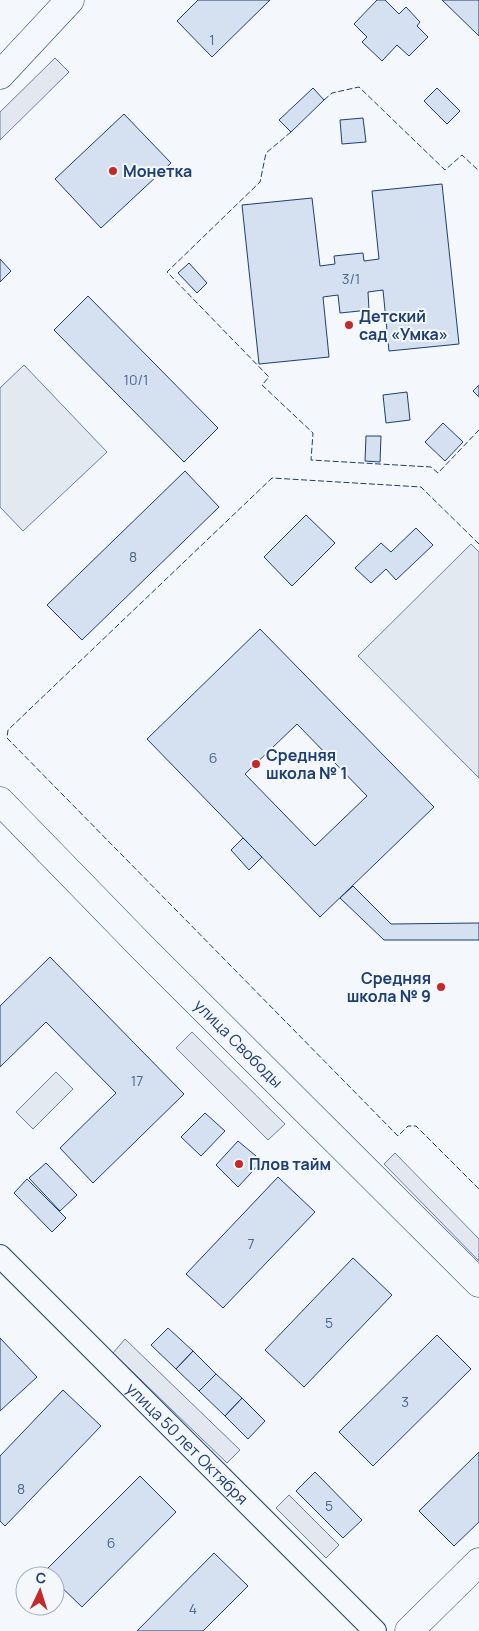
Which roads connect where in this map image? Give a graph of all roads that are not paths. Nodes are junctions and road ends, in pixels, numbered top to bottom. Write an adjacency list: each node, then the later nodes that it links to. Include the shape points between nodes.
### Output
1 (70, 0): 2 (main road)
2 (0, 75)
3 (0, 801): 5 (main road, улица Свободы)
4 (0, 1256): 7 (street, улица 50 лет Октября)
5 (479, 1283)
6 (479, 1562): 8 (main road)
7 (375, 1631)
8 (409, 1631)

